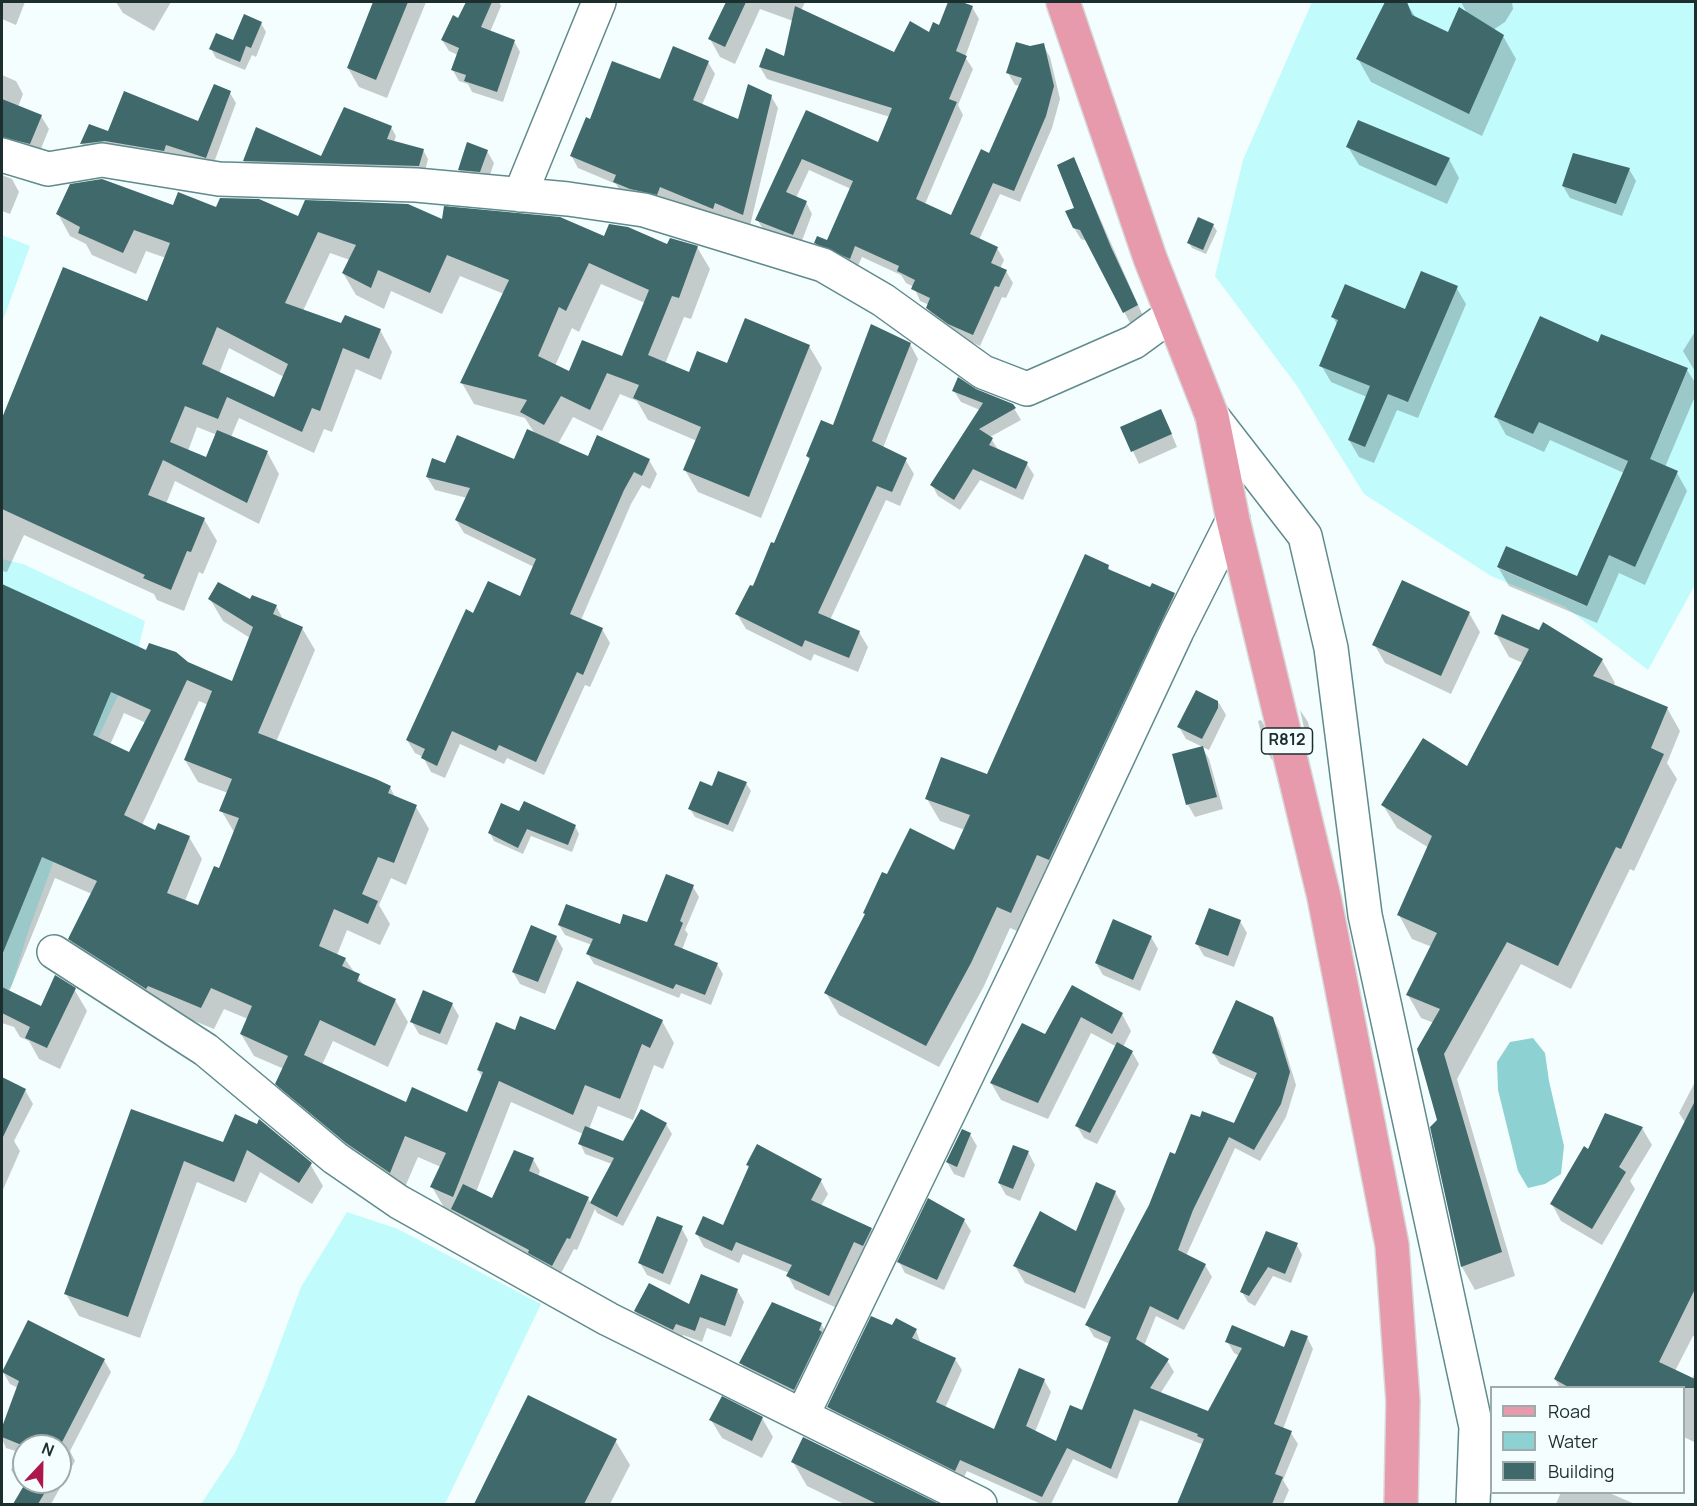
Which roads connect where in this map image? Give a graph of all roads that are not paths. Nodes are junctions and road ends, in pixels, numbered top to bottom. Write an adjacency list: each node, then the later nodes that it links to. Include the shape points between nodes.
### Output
1 (599, 2): 4 (street)
2 (1063, 2): 5 (main road, R812)
3 (2, 155): 4 (street, via 48,169 102,160 219,178 416,185)
4 (520, 195): 5 (street, via 644,210 823,265 883,300 983,372 1028,389 1134,342)
5 (1171, 315): 6 (main road, R812)
6 (1212, 416): 7 (main road, R812); 12 (street, via 1305,536 1330,648 1365,915 1476,1427)
7 (1233, 520): 9 (street); 11 (main road, R812, via 1324,897 1392,1245 1403,1401)
8 (54, 952): 9 (street, via 206,1050 335,1158 399,1202 608,1319)
9 (803, 1414): 10 (street)
10 (980, 1504)
11 (1401, 1504)
12 (1473, 1504)

